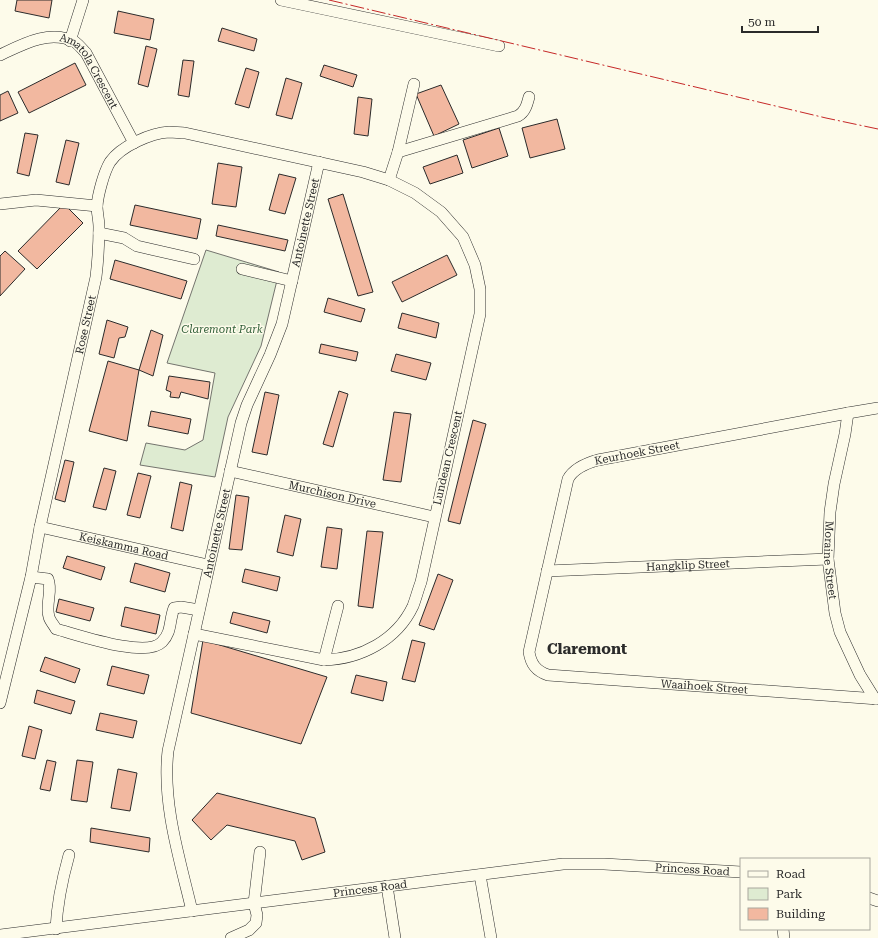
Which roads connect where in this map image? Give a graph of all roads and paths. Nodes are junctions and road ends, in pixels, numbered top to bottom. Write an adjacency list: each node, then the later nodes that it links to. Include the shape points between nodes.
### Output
1 (83, 0): 3 (street)
2 (281, 0): 4 (street)
3 (70, 41): 5 (street, Amatola Crescent, via 48,37 33,40); 8 (street, Amatola Crescent, via 86,53)
4 (498, 46)
5 (0, 55)
6 (414, 84): 9 (street)
7 (529, 97): 9 (street, via 526,108 518,116)
8 (134, 143): 10 (street, Rose Street, via 151,135 185,133); 13 (street, Rose Street, via 110,162)
9 (398, 152): 11 (street)
10 (319, 162): 11 (street, Lundean Crescent); 17 (street, Antoinette Street)
11 (389, 180): 21 (street, Lundean Crescent, via 441,212 463,237 475,265 480,289 480,314)
12 (0, 204): 13 (street, via 36,200)
13 (97, 206): 14 (street, Rose Street)
14 (99, 232): 15 (street, via 124,238 137,246); 22 (street, Rose Street, via 96,277)
15 (194, 259)
16 (242, 270): 17 (street)
17 (292, 281): 20 (street, Antoinette Street, via 282,324 241,423)
18 (878, 408): 19 (street, Keurhoek Street)
19 (848, 412): 23 (street, Moraine Street, via 830,512); 25 (street, Keurhoek Street, via 588,463 574,471 568,479)
20 (230, 471): 21 (street, Murchison Drive); 24 (street, Antoinette Street)
21 (434, 517): 30 (street, Lundean Crescent, via 421,582 413,606 401,624 383,641 363,653 339,660)
22 (40, 527): 24 (street, Keiskamma Road); 26 (street, Rose Street)
23 (828, 559): 25 (street, Hangklip Street); 32 (street, Moraine Street, via 835,614 840,632 860,674)
24 (208, 565): 28 (street, Antoinette Street)
25 (547, 571): 31 (street, Keurhoek Street, via 530,652)
26 (31, 577): 28 (street, via 48,579 51,586 49,618 56,629 108,644 144,649 161,644 169,633 174,608); 33 (street, Rose Street)
27 (338, 606): 30 (street)
28 (199, 610): 29 (street, Antoinette Street)
29 (194, 634): 30 (street, Lundean Crescent); 40 (street, Antoinette Street, via 166,766 170,810)
30 (324, 660)
31 (534, 666): 32 (street, Waaihoek Street, via 548,675)
32 (876, 699)
33 (0, 702)
34 (260, 852): 39 (street)
35 (69, 855): 41 (street, via 59,896)
36 (740, 872): 37 (street, Princess Road, via 563,864)
37 (480, 875): 38 (street, Princess Road); 45 (street)
38 (387, 886): 39 (street, Princess Road); 44 (street)
39 (254, 903): 40 (street, Princess Road); 43 (street, via 256,924)
40 (192, 911): 41 (street, Princess Road)
41 (56, 929): 42 (street, Princess Road)
42 (0, 935)
43 (231, 938)
44 (395, 938)
45 (491, 938)

